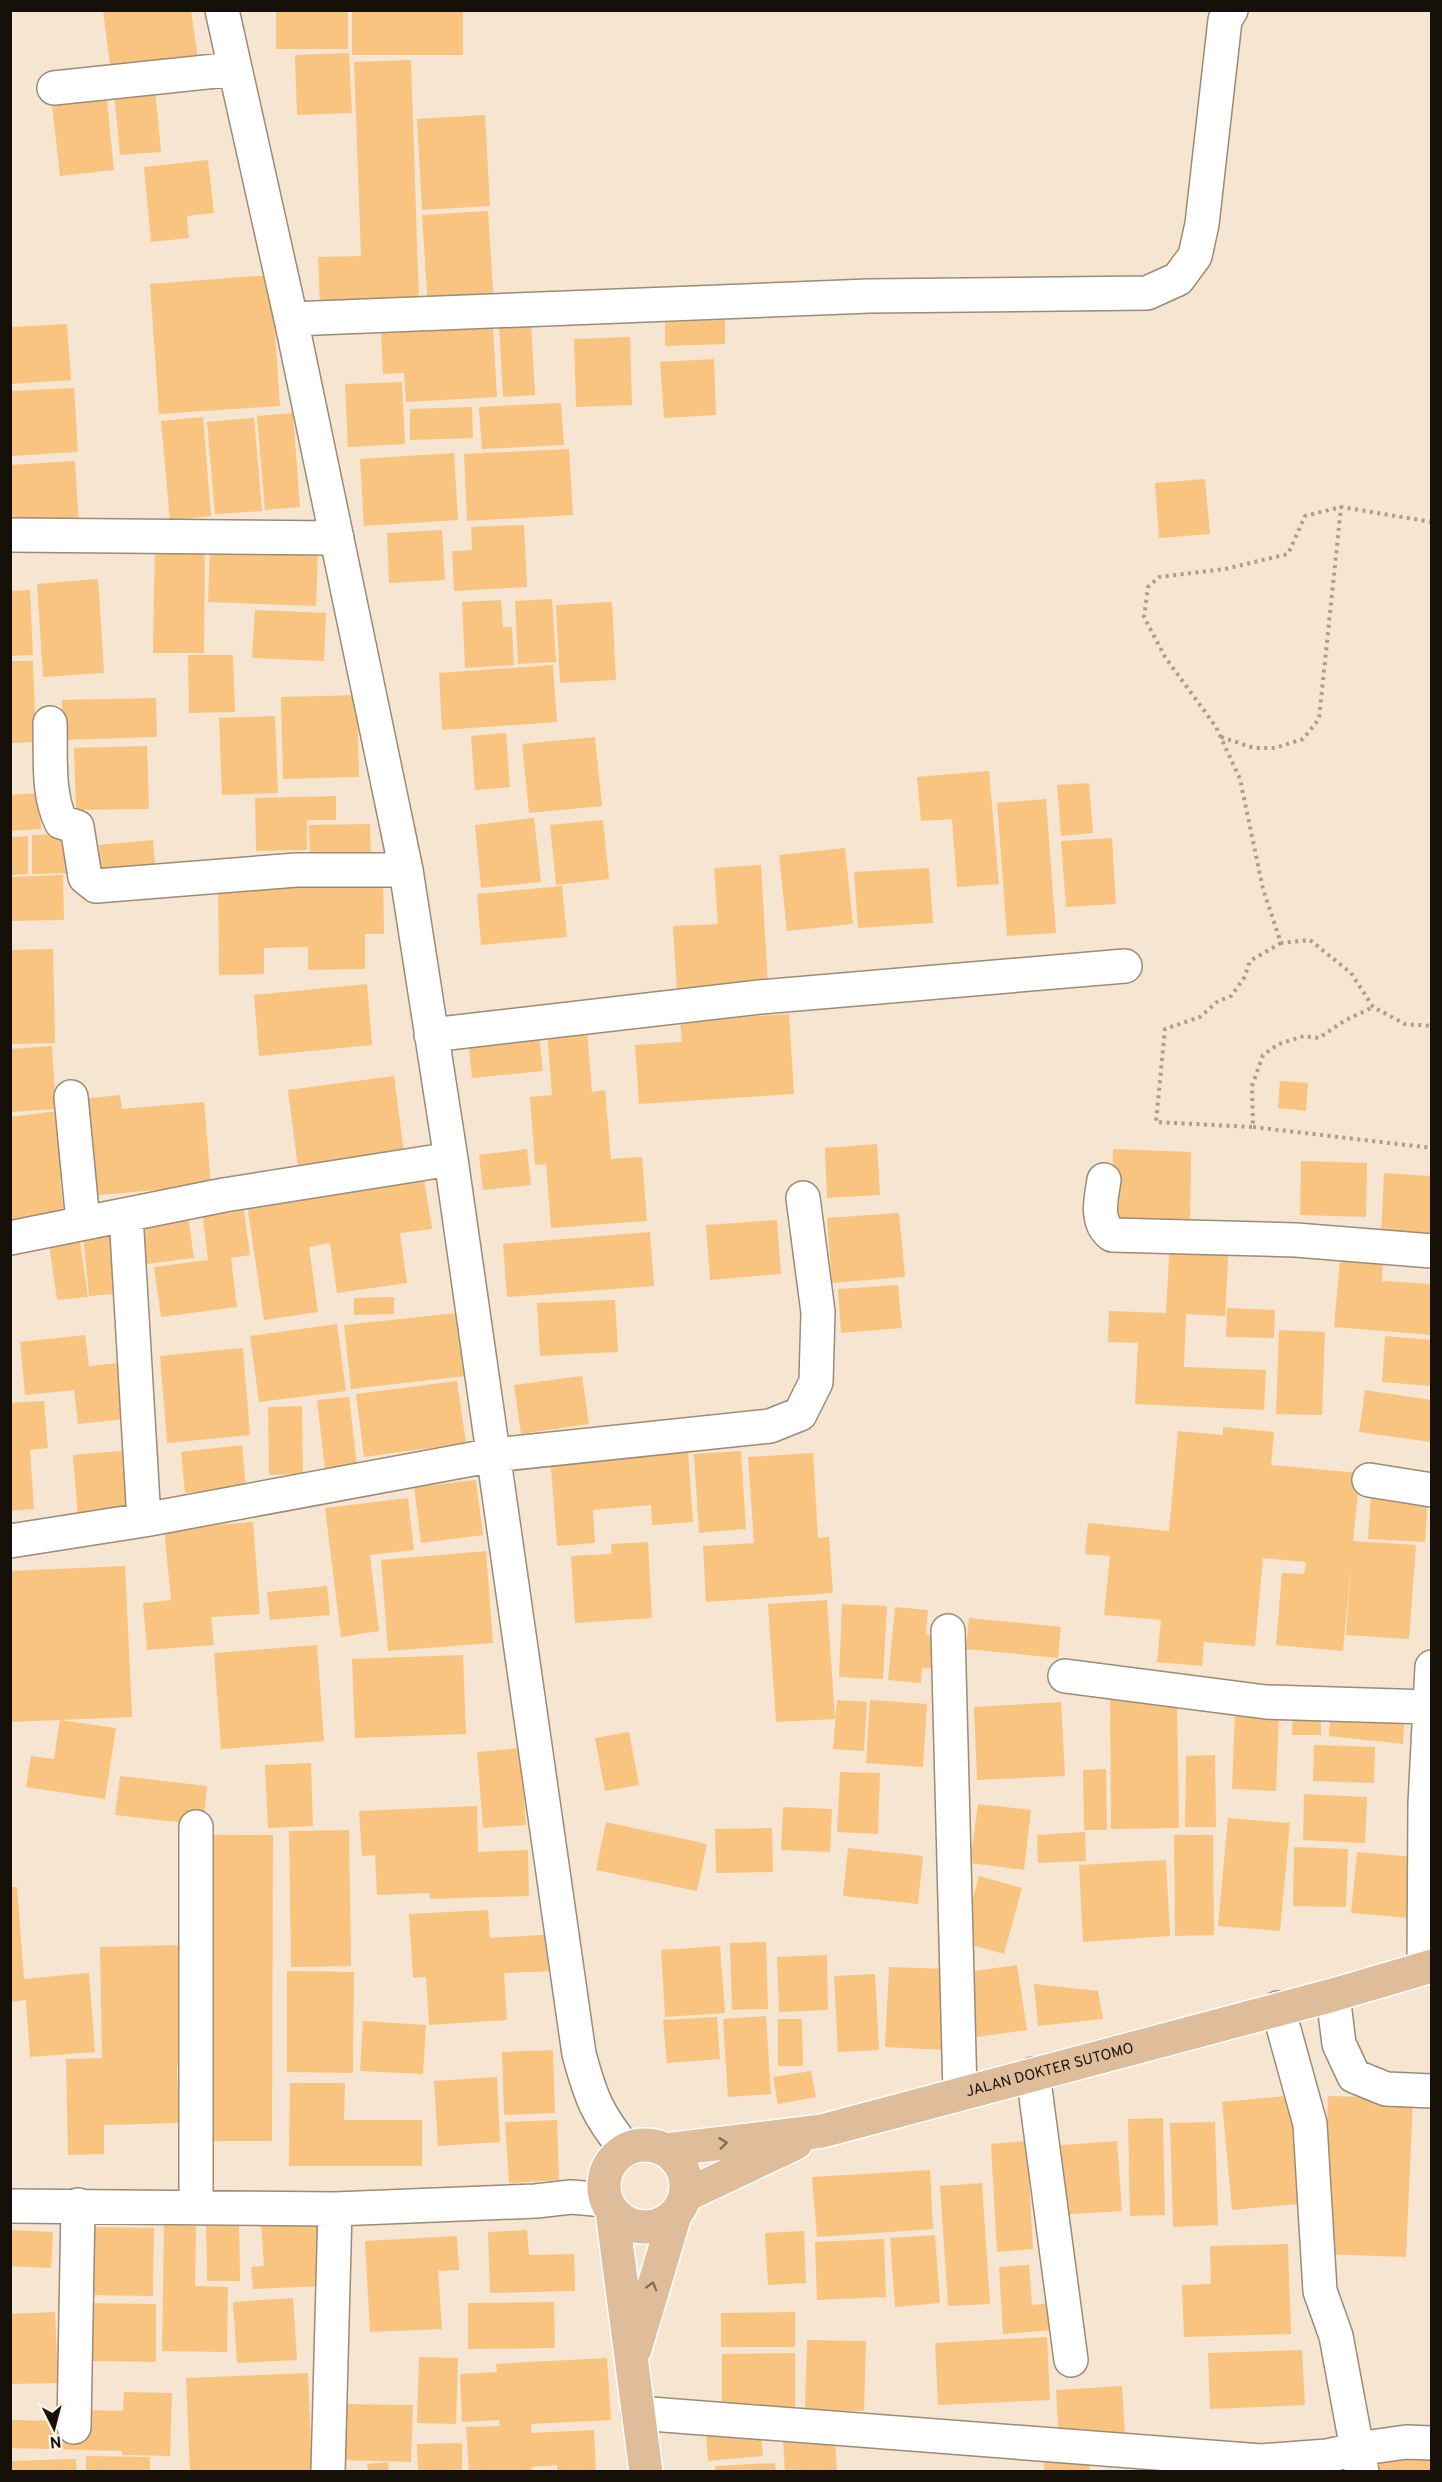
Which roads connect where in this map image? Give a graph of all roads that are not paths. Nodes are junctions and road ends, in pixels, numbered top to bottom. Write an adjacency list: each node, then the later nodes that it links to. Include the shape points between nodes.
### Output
1 (222, 10): 3 (street)
2 (1231, 10): 5 (street, via 1225,20 1195,256 1178,279 1147,293 869,296)
3 (235, 69): 4 (street); 5 (street)
4 (54, 88)
5 (291, 319): 7 (street)
6 (10, 535): 7 (street)
7 (337, 538): 9 (street)
8 (50, 723): 9 (street, via 55,811 61,822 77,827 85,877 90,884 296,870)
9 (406, 870): 11 (street)
10 (1125, 966): 11 (street, via 760,997)
11 (431, 1035): 13 (street)
12 (71, 1097): 17 (street)
13 (451, 1160): 16 (street, via 224,1195); 20 (street)
14 (1104, 1180): 19 (street, via 1099,1208 1106,1230 1112,1235 1296,1240)
15 (803, 1198): 20 (street, via 818,1312 816,1382 800,1414 770,1426)
16 (126, 1215): 17 (street); 23 (street)
17 (84, 1222): 18 (street)
18 (10, 1238)
19 (1431, 1251)
20 (494, 1455): 23 (street); 37 (street, via 579,2054 603,2122)
21 (1369, 1480): 22 (street)
22 (1431, 1490)
23 (144, 1520): 24 (street)
24 (10, 1541)
25 (948, 1631): 35 (street)
26 (1431, 1668): 28 (street)
27 (1065, 1676): 28 (street, via 1266,1702)
28 (1429, 1707): 30 (street, via 1425,1804)
29 (196, 1827): 43 (street)
30 (1428, 1967): 31 (main road, JALAN DOKTER SUTOMO)
31 (1334, 1995): 32 (main road, JALAN DOKTER SUTOMO); 34 (street, via 1339,2044 1354,2076 1386,2089)
32 (1278, 2008): 33 (main road, JALAN DOKTER SUTOMO); 50 (street, via 1310,2124 1320,2291 1336,2336)
33 (1033, 2074): 35 (main road, JALAN DOKTER SUTOMO); 45 (street)
34 (1431, 2091)
35 (960, 2093): 36 (main road, JALAN DOKTER SUTOMO)
36 (822, 2131): 38 (main road, JALAN DOKTER SUTOMO, one-way to 36); 41 (main road)
37 (626, 2150): 38 (main road, via 639,2145); 40 (main road, via 607,2171 604,2186)
38 (665, 2150): 41 (main road, via 683,2169 686,2181)
39 (78, 2205): 42 (street); 43 (street); 48 (street)
40 (609, 2205): 41 (main road, via 628,2224 648,2228 667,2222); 44 (street, via 571,2198); 46 (main road)
41 (680, 2205): 46 (main road, one-way to 41)
42 (10, 2206)
43 (196, 2206): 44 (street)
44 (335, 2208): 51 (street)
45 (1071, 2360)
46 (631, 2362): 47 (main road)
47 (638, 2413): 50 (street, via 1261,2461 1327,2456); 52 (main road)
48 (74, 2427)
49 (1431, 2443): 50 (street, via 1406,2442)
50 (1360, 2460)
51 (328, 2472)
52 (646, 2472)

